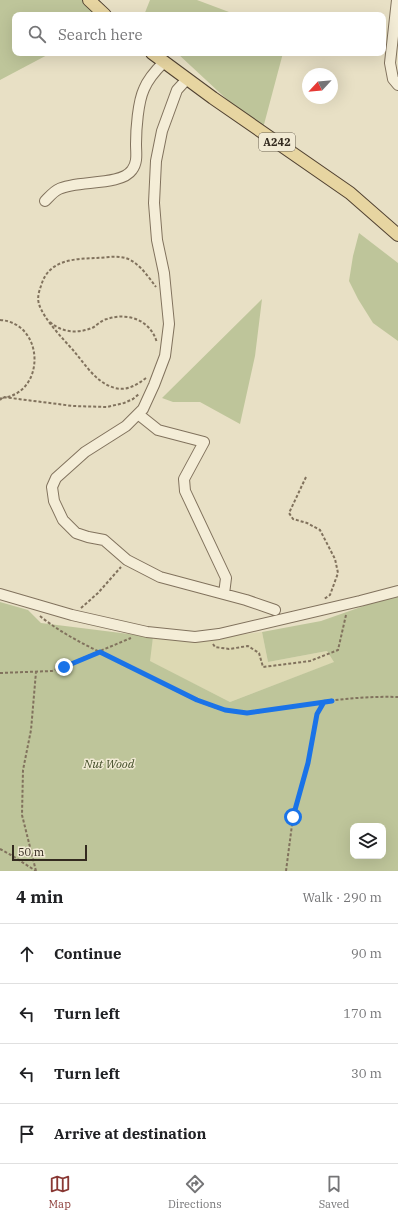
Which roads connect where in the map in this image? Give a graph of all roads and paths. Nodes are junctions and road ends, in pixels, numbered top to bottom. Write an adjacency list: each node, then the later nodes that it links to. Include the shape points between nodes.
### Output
1 (89, 0): 3 (main road)
2 (397, 0): 7 (street, via 390,63 393,79)
3 (102, 12)
4 (156, 56): 5 (main road, A242)
5 (164, 62): 6 (main road, A242); 8 (street, via 143,90 138,118 137,158 132,172 120,179 58,189)
6 (188, 79): 9 (main road, A242, via 350,193); 18 (street, via 177,90 162,131 156,161 154,202 157,240 170,324 165,356 143,409)
7 (398, 85)
8 (45, 201)
9 (398, 235)
10 (157, 289): 12 (path, via 133,261 121,257 74,259 60,263 52,267 42,280 39,293 38,302)
11 (0, 320): 16 (path, via 22,330 34,348 36,359 32,375 23,388)
12 (50, 322): 13 (path, via 57,328 74,332 84,331 105,319 124,315 144,322 156,339); 14 (path, via 95,376 105,384 116,388 134,387)
13 (158, 348)
14 (148, 376)
15 (142, 392): 16 (path, via 124,403 107,407 73,406)
16 (3, 397): 17 (path)
17 (0, 399)
18 (138, 414): 20 (street, via 126,426 85,452 56,478 52,487 54,501 63,520 76,533 104,540); 23 (street, via 158,430 204,442 184,479 185,491 226,578)
19 (306, 477): 24 (path, via 290,513 293,519 320,530 335,559 338,573 330,595)
20 (127, 560): 23 (street, via 160,577); 28 (path, via 98,593)
21 (398, 591): 25 (street)
22 (0, 594): 28 (street)
23 (224, 594): 26 (street)
24 (323, 599)
25 (348, 604): 30 (street); 30 (path, via 338,650 310,661 263,667 259,653 248,646 229,649 215,647)
26 (275, 610)
27 (37, 615): 31 (path)
28 (72, 615): 29 (street)
29 (147, 632): 30 (street); 31 (path)
30 (207, 636)
31 (100, 652): 32 (path, via 52,671); 35 (path, via 197,700 225,710 247,713)
32 (36, 672): 33 (path); 37 (path, via 31,730 23,770 22,815)
33 (0, 673)
34 (398, 697): 35 (path)
35 (332, 701): 38 (path, via 324,702 317,714 308,763 293,817)
36 (0, 849): 37 (path)
37 (36, 871)
38 (286, 871)

